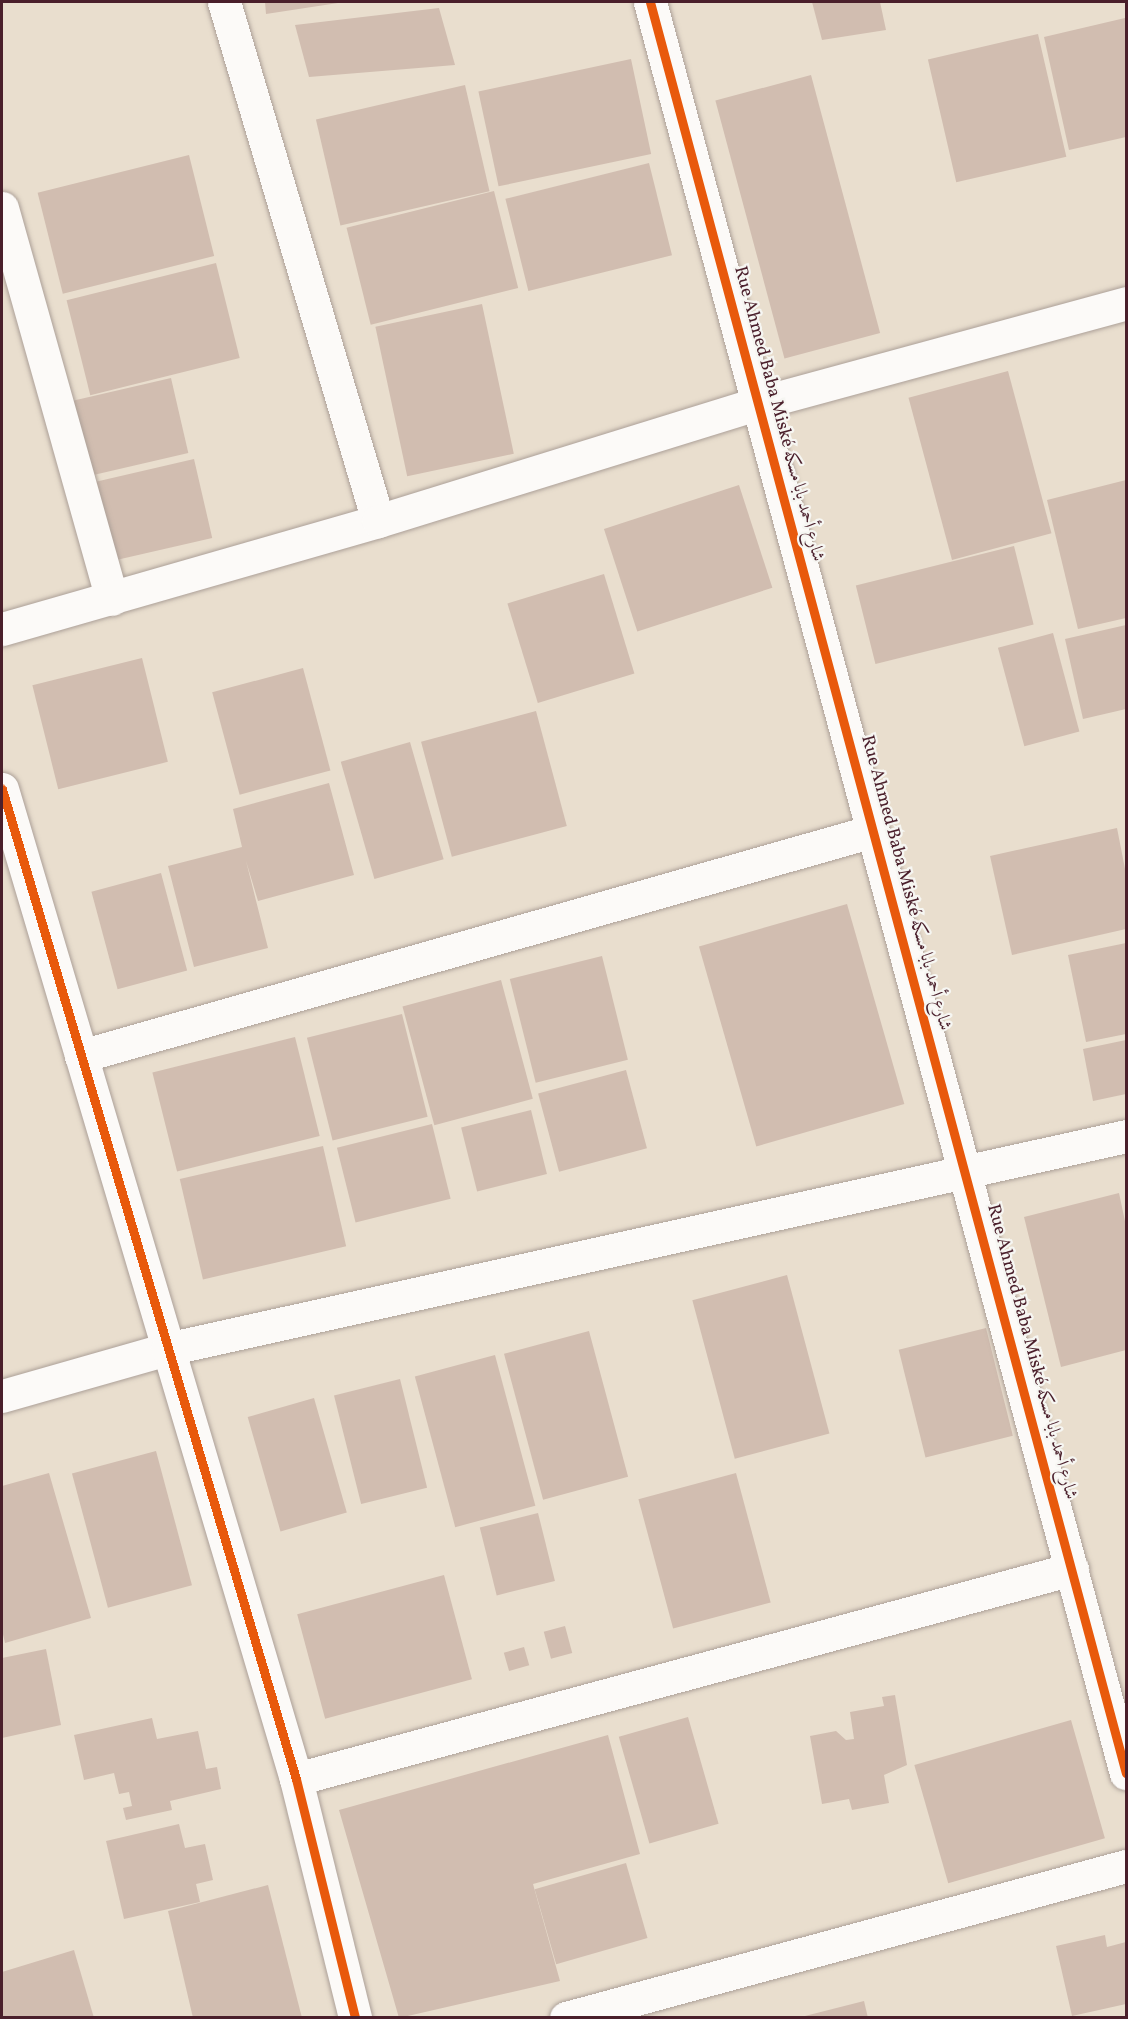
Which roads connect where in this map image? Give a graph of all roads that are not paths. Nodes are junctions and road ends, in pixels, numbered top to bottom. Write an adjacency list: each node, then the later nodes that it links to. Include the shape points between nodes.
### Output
1 (224, 2): 6 (street)
2 (650, 2): 5 (street, Rue Ahmed Baba Miské شارع أحمد بابا مسكه)
3 (2, 208): 7 (street)
4 (1126, 303): 5 (street)
5 (759, 404): 6 (street); 10 (street, Rue Ahmed Baba Miské شارع أحمد بابا مسكه)
6 (378, 521): 7 (street)
7 (112, 599): 8 (street)
8 (2, 629)
9 (2, 789): 11 (street)
10 (873, 831): 11 (street); 13 (street, Rue Ahmed Baba Miské شارع أحمد بابا مسكه)
11 (81, 1056): 14 (street)
12 (1126, 1136): 13 (street)
13 (966, 1173): 14 (street); 16 (street, Rue Ahmed Baba Miské شارع أحمد بابا مسكه)
14 (167, 1349): 15 (street); 18 (street)
15 (2, 1396)
16 (1072, 1569): 17 (street, Rue Ahmed Baba Miské شارع أحمد بابا مسكه); 18 (street)
17 (1126, 1773)
18 (296, 1779): 20 (street)
19 (1126, 1866): 21 (street)
20 (355, 2018)
21 (566, 2018)

